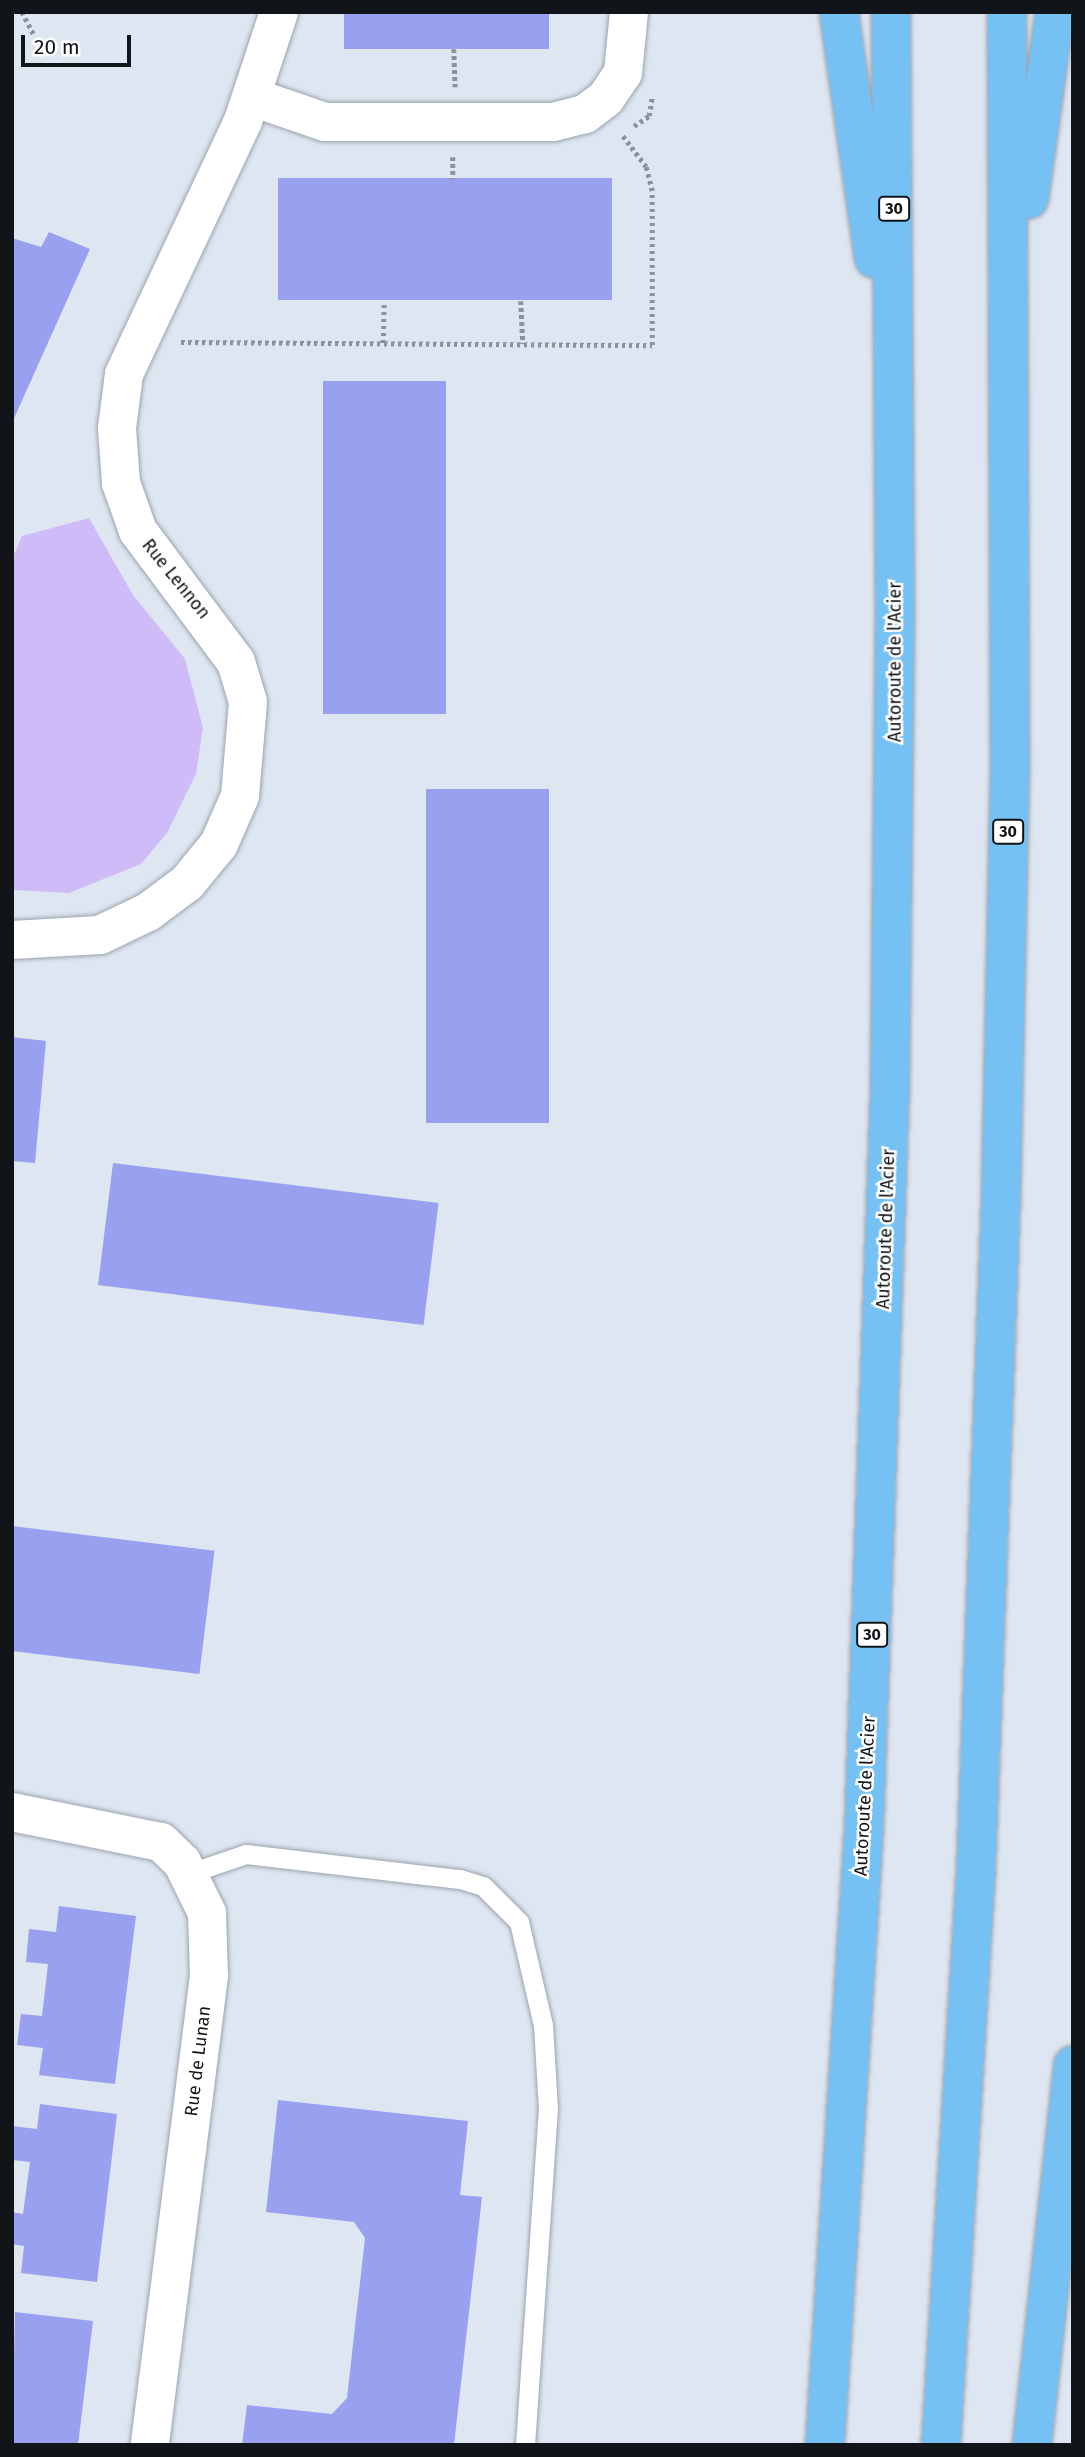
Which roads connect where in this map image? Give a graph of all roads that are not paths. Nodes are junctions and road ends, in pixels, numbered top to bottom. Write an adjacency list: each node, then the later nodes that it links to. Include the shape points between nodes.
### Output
1 (279, 12): 7 (street, Rue Lennon)
2 (629, 12): 7 (street, via 623,73 585,114 553,122 325,122)
3 (839, 12): 9 (highway)
4 (891, 12): 9 (highway, Autoroute de l'Acier / 30)
5 (1007, 12): 8 (highway, 30)
6 (1055, 12): 8 (highway)
7 (252, 97): 10 (street, Rue Lennon, via 124,374 117,428 121,484 138,531 236,662 247,702 240,796 219,844 187,883 149,912 100,934)
8 (1011, 322): 17 (highway, 30, via 997,1341 975,1869)
9 (895, 407): 16 (highway, Autoroute de l'Acier / 30, via 895,824 872,1648)
10 (12, 940)
11 (12, 1812): 12 (street, Rue de Lunan, via 161,1842)
12 (190, 1873): 14 (street, Rue de Lunan, via 207,1913 211,1954); 15 (lane, via 246,1854 460,1879 482,1886 519,1922 541,2011 548,2108)
13 (1073, 2065): 18 (highway)
14 (150, 2445)
15 (525, 2445)
16 (825, 2445)
17 (941, 2445)
18 (1032, 2445)

